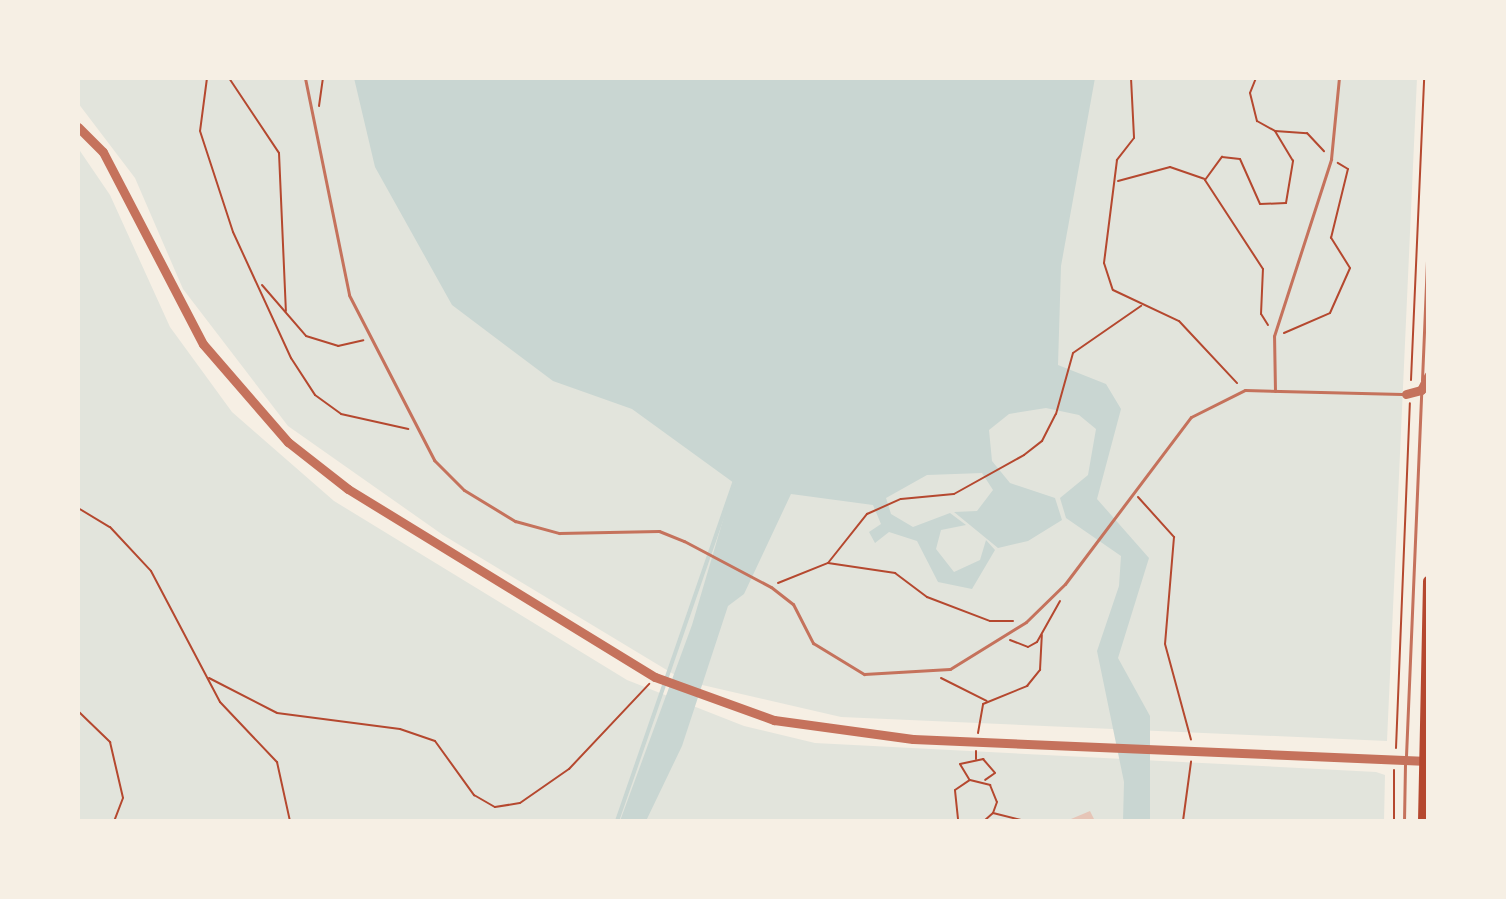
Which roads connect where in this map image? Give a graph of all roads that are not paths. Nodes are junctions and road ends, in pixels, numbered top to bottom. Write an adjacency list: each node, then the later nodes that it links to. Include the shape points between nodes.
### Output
1 (305, 78): 6 (lane, via 334,243 372,338 434,460 464,490 515,521 559,533 659,531 684,541 771,587 838,664 902,677 937,671 1006,637 1065,584 1191,417 1245,390)
2 (1339, 78): 6 (lane, via 1331,159 1274,336)
3 (78, 127): 9 (street, via 103,152 203,344 288,442 348,489 655,677 701,696 816,728 977,743)
4 (1428, 236): 7 (lane)
5 (1428, 376): 7 (street)
6 (1275, 391): 7 (lane)
7 (1413, 391): 9 (lane)
8 (1428, 581): 10 (main road)
9 (1400, 760): 10 (street); 11 (lane)
10 (1425, 761): 12 (main road)
11 (1404, 821)
12 (1423, 821)

